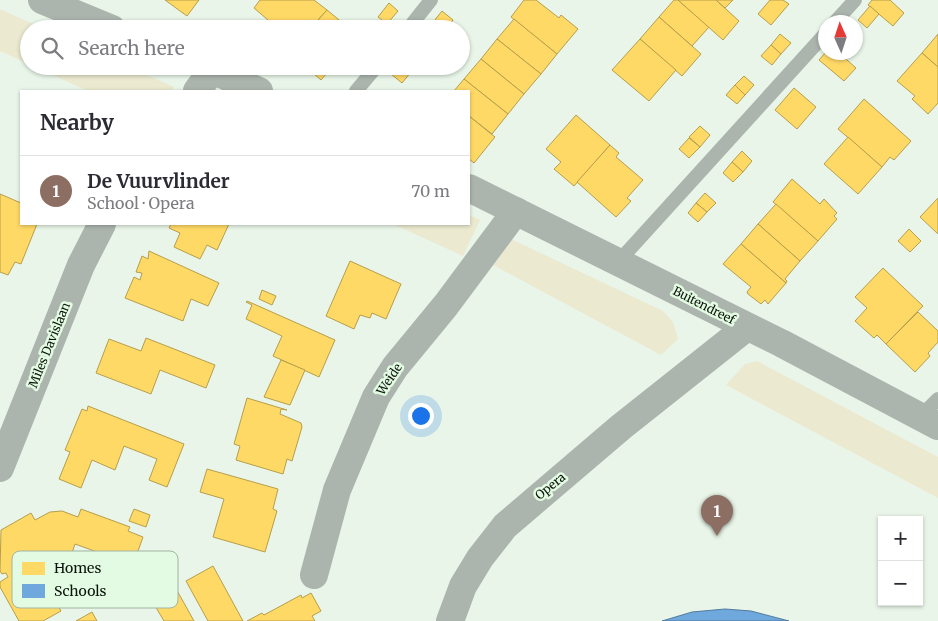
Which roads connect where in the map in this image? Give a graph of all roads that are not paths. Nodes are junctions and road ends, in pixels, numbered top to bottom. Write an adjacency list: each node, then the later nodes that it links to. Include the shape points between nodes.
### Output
1 (42, 0): 5 (street)
2 (432, 0): 6 (lane)
3 (855, 0): 4 (lane)
4 (841, 15)
5 (90, 20)
6 (415, 20)
7 (818, 41): 15 (lane)
8 (369, 75): 11 (lane)
9 (204, 76): 10 (street)
10 (255, 90)
11 (357, 90)
12 (470, 188): 13 (street, Buitendreef)
13 (516, 211): 15 (street, Buitendreef); 19 (street, Weide, via 395,367 376,397 338,490)
14 (101, 225): 18 (street, Miles Davislaan, via 81,265)
15 (619, 261): 16 (street, Buitendreef)
16 (748, 327): 17 (street, Buitendreef); 20 (street, Opera, via 682,377 505,526 491,541 468,579)
17 (932, 414)
18 (0, 468)
19 (314, 574)
20 (450, 621)

